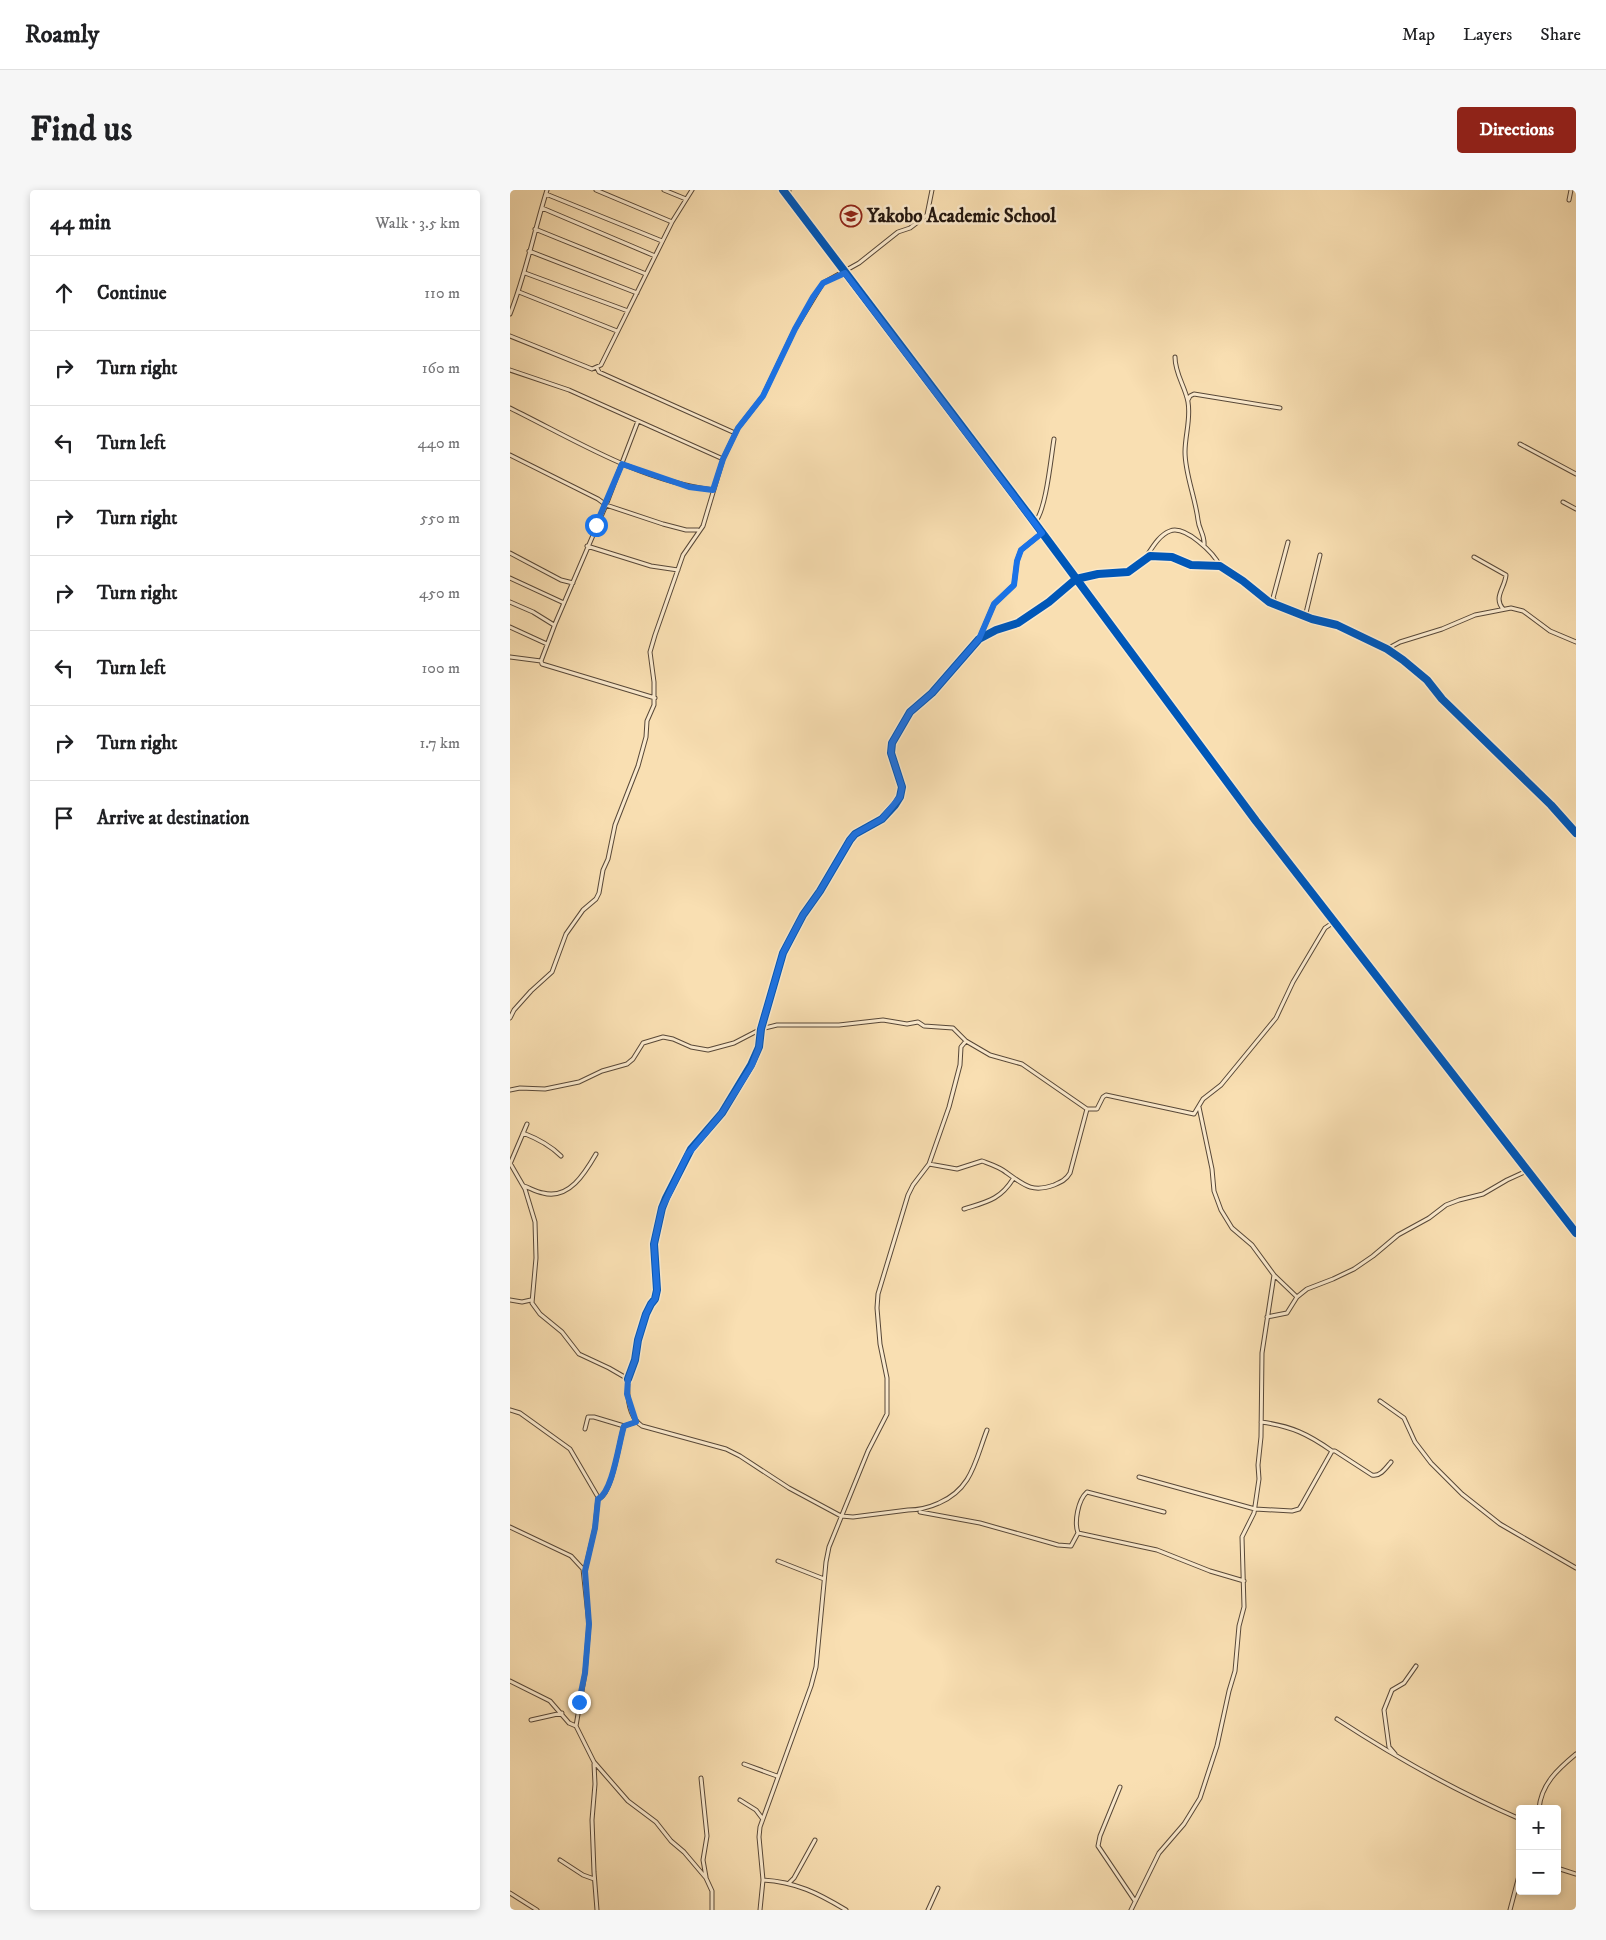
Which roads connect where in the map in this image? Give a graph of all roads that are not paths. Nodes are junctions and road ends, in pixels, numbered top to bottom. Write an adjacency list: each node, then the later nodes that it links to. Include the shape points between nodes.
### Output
1 (596, 190): 12 (street)
2 (664, 190): 9 (street)
3 (692, 190): 9 (street)
4 (783, 190): 8 (street)
5 (932, 190): 18 (street, via 927,215 910,228 898,232)
6 (1571, 190): 10 (street)
7 (547, 192): 11 (street); 14 (street)
8 (788, 193): 18 (street)
9 (686, 199): 12 (street)
10 (1569, 200)
11 (542, 208): 13 (street); 16 (street)
12 (672, 222): 14 (street)
13 (535, 230): 15 (street); 19 (street)
14 (662, 241): 16 (street)
15 (529, 251): 17 (street); 21 (street)
16 (655, 256): 19 (street)
17 (525, 273): 20 (street); 22 (street)
18 (845, 273): 33 (street, via 819,288 763,396); 44 (street)
19 (646, 274): 21 (street)
20 (518, 292): 23 (street); 24 (street)
21 (637, 293): 22 (street)
22 (628, 311): 24 (street)
23 (510, 314)
24 (617, 331): 27 (street)
25 (510, 336): 27 (street, via 592,369)
26 (1175, 357): 29 (street, via 1177,373)
27 (597, 368): 33 (street, via 599,372)
28 (510, 370): 32 (street, via 568,390)
29 (1188, 401): 31 (street, via 1194,394); 48 (street, via 1186,466)
30 (510, 408): 38 (street)
31 (1280, 408)
32 (638, 421): 37 (street); 38 (street)
33 (736, 432): 37 (street)
34 (1054, 439): 44 (street, via 1040,518)
35 (1520, 444): 39 (street)
36 (510, 455): 42 (street)
37 (723, 459): 40 (street)
38 (622, 464): 40 (street, via 689,487); 42 (street)
39 (1576, 474)
40 (713, 490): 45 (street)
41 (1563, 502): 43 (street)
42 (606, 505): 45 (street, via 663,524); 49 (street)
43 (1576, 509)
44 (1035, 522): 46 (street)
45 (698, 530): 55 (street)
46 (1042, 533): 57 (street); 66 (street, via 1021,550 1014,585 994,604)
47 (1288, 542): 61 (street, via 1273,598)
48 (1204, 545): 53 (street, via 1173,530 1164,535); 54 (street)
49 (587, 546): 55 (street, via 651,566); 58 (street)
50 (510, 553): 58 (street)
51 (1320, 555): 63 (street)
52 (1474, 557): 62 (street, via 1506,575 1498,598)
53 (1146, 558): 54 (street, via 1166,556 1191,565); 57 (street, via 1128,572)
54 (1220, 566): 61 (street)
55 (678, 570): 72 (street, via 651,649)
56 (510, 578): 60 (street)
57 (1076, 579): 66 (street, via 1018,623); 74 (street)
58 (573, 583): 60 (street)
59 (510, 602): 64 (street)
60 (564, 603): 64 (street)
61 (1277, 606): 63 (street)
62 (1503, 609): 67 (street, via 1523,611 1550,631); 69 (street, via 1474,615)
63 (1305, 617): 69 (street, via 1337,624)
64 (554, 625): 68 (street)
65 (510, 627): 68 (street)
66 (979, 639): 76 (street, via 932,693 910,712 892,743 891,753 902,787 900,797 882,819 850,840 803,915 783,953)
67 (1576, 642)
68 (547, 644): 71 (street)
69 (1387, 649): 73 (street, via 1427,680 1442,699)
70 (510, 657): 71 (street)
71 (541, 661): 72 (street, via 542,664)
72 (655, 698): 75 (street, via 647,721 644,748 615,825 599,893 566,934 552,972 530,991)
73 (1576, 833)
74 (1334, 922): 79 (street, via 1325,928 1276,1018); 87 (street)
75 (510, 1018)
76 (761, 1029): 77 (street, via 778,1025 839,1025 889,1020 953,1028); 78 (street, via 712,1050 667,1037 659,1038 643,1043 630,1062 579,1082 546,1089); 97 (street, via 752,1065 722,1113 688,1154 662,1208 654,1244 657,1290 646,1314)
77 (966, 1041): 80 (street, via 994,1056 1022,1064); 86 (street, via 961,1046 960,1065 949,1107)
78 (510, 1090)
79 (1199, 1107): 80 (street, via 1194,1114 1106,1095 1097,1109); 92 (street, via 1218,1203 1232,1228 1252,1246)
80 (1087, 1109): 88 (street, via 1070,1174 1065,1180 1038,1188 1027,1187)
81 (527, 1124): 82 (street)
82 (523, 1133): 84 (street); 85 (street)
83 (596, 1154): 89 (street, via 569,1189 543,1194)
84 (561, 1156)
85 (510, 1163): 89 (street)
86 (929, 1164): 88 (street, via 957,1169 982,1160); 112 (street, via 908,1195 878,1294 880,1344 887,1378 887,1414)
87 (1529, 1170): 91 (street); 93 (street, via 1483,1194 1452,1202 1398,1235 1354,1269)
88 (1013, 1179): 90 (street, via 993,1200)
89 (523, 1186): 95 (street, via 533,1211 536,1232)
90 (964, 1209)
91 (1576, 1233)
92 (1274, 1275): 93 (street); 96 (street)
93 (1297, 1297): 96 (street, via 1287,1313)
94 (510, 1300): 95 (street)
95 (531, 1300): 97 (street, via 540,1314 562,1332 579,1354)
96 (1267, 1317): 101 (street, via 1262,1353)
97 (628, 1379): 100 (street, via 627,1394)
98 (1380, 1401): 116 (street, via 1404,1418 1415,1442 1462,1494 1500,1524)
99 (510, 1410): 108 (street, via 520,1413 570,1449)
100 (636, 1422): 102 (street); 112 (street, via 652,1430 726,1449)
101 (1261, 1422): 105 (street, via 1303,1432); 109 (street)
102 (624, 1426): 103 (street, via 588,1417); 108 (street, via 614,1467 604,1495)
103 (585, 1429)
104 (987, 1430): 110 (street, via 970,1475 957,1493)
105 (1332, 1450): 106 (street, via 1376,1476); 109 (street, via 1299,1509)
106 (1391, 1462)
107 (1139, 1477): 109 (street)
108 (598, 1499): 117 (street)
109 (1255, 1509): 119 (street, via 1242,1534)
110 (917, 1511): 112 (street); 114 (street, via 980,1523 1058,1545 1071,1546)
111 (1164, 1512): 114 (street, via 1086,1492 1077,1518)
112 (841, 1516): 118 (street, via 829,1547)
113 (510, 1527): 117 (street, via 571,1556)
114 (1078, 1533): 119 (street, via 1157,1550)
115 (778, 1561): 118 (street)
116 (1576, 1568)
117 (585, 1571): 125 (street, via 589,1624)
118 (824, 1579): 130 (street, via 816,1667)
119 (1244, 1581): 148 (street, via 1237,1665 1203,1792 1184,1824 1159,1853)
120 (1416, 1666): 127 (street, via 1406,1680 1392,1690 1384,1710 1389,1747)
121 (510, 1681): 122 (street, via 550,1701)
122 (562, 1713): 124 (street); 125 (street, via 569,1723)
123 (1337, 1719): 127 (street)
124 (531, 1720)
125 (576, 1726): 128 (street)
126 (1576, 1754): 134 (street, via 1546,1784)
127 (1403, 1761): 135 (street)
128 (594, 1762): 141 (street, via 628,1801 656,1822); 142 (street)
129 (744, 1764): 130 (street)
130 (778, 1776): 136 (street)
131 (701, 1778): 141 (street)
132 (1120, 1787): 148 (street, via 1098,1846)
133 (740, 1800): 136 (street)
134 (1540, 1805)
135 (1516, 1817)
136 (762, 1818): 143 (street, via 759,1837)
137 (815, 1840): 144 (street)
138 (560, 1860): 142 (street)
139 (1561, 1869): 140 (street)
140 (1576, 1874)
141 (706, 1878): 151 (street, via 712,1891)
142 (594, 1879): 150 (street)
143 (763, 1880): 144 (street); 152 (street)
144 (788, 1883): 153 (street, via 807,1888)
145 (1516, 1887): 156 (street)
146 (938, 1888): 154 (street)
147 (510, 1893): 149 (street)
148 (1135, 1902): 155 (street)
149 (537, 1910)
150 (597, 1910)
151 (712, 1910)
152 (760, 1910)
153 (846, 1910)
154 (928, 1910)
155 (1132, 1910)
156 (1510, 1910)

